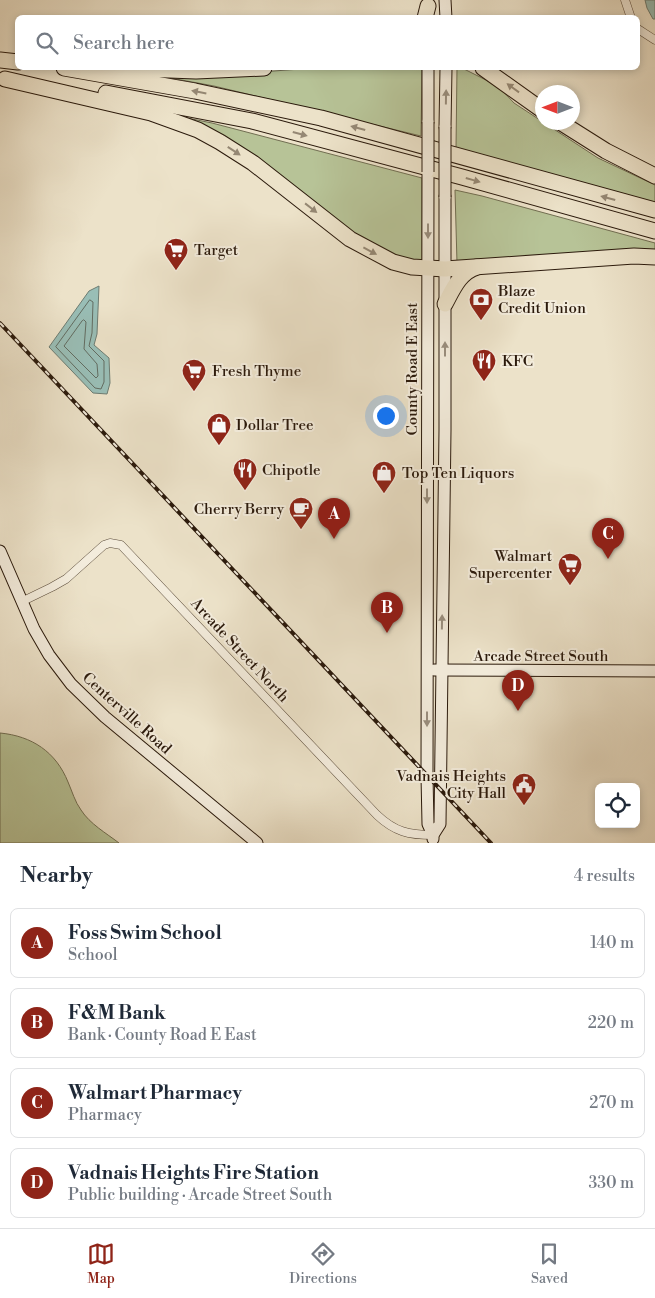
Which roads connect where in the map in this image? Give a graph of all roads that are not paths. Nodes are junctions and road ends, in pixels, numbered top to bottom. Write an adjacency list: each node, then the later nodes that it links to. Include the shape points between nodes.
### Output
1 (445, 0): 3 (street)
2 (625, 0): 4 (street)
3 (446, 15)
4 (630, 15)
5 (640, 30): 6 (street)
6 (655, 40)
7 (0, 60): 8 (highway)
8 (15, 62)
9 (75, 70): 19 (highway, one-way to 9, via 321,118)
10 (146, 70): 11 (highway)
11 (234, 70)
12 (428, 70): 25 (street, County Road E East, one-way to 25, bridge)
13 (446, 70): 26 (street, one-way to 13, bridge)
14 (486, 70): 16 (highway, one-way to 14)
15 (3, 79): 20 (highway, one-way to 20, via 118,95 252,121); 25 (highway, one-way to 25, via 151,113 198,130 253,163 360,246 393,262)
16 (535, 105)
17 (573, 130): 18 (highway)
18 (655, 176)
19 (655, 210)
20 (655, 231)
21 (655, 256): 23 (highway)
22 (655, 265): 23 (highway, via 521,273)
23 (494, 266): 24 (highway)
24 (478, 267): 26 (highway); 27 (highway, via 460,280)
25 (428, 268): 26 (highway); 30 (street, County Road E East, one-way to 30)
26 (445, 269): 27 (street)
27 (445, 304): 31 (street, one-way to 27)
28 (0, 551): 29 (street, Centerville Road)
29 (21, 602): 33 (street, Arcade Street North, via 66,579 104,545 126,548 377,816 408,834); 34 (street, Centerville Road, via 45,649 79,693)
30 (427, 670): 31 (street, Arcade Street South); 33 (street, County Road E East, one-way to 33, via 428,824)
31 (441, 670): 32 (street, Arcade Street South); 33 (street, via 440,824)
32 (655, 671)
33 (433, 839)
34 (256, 843)

